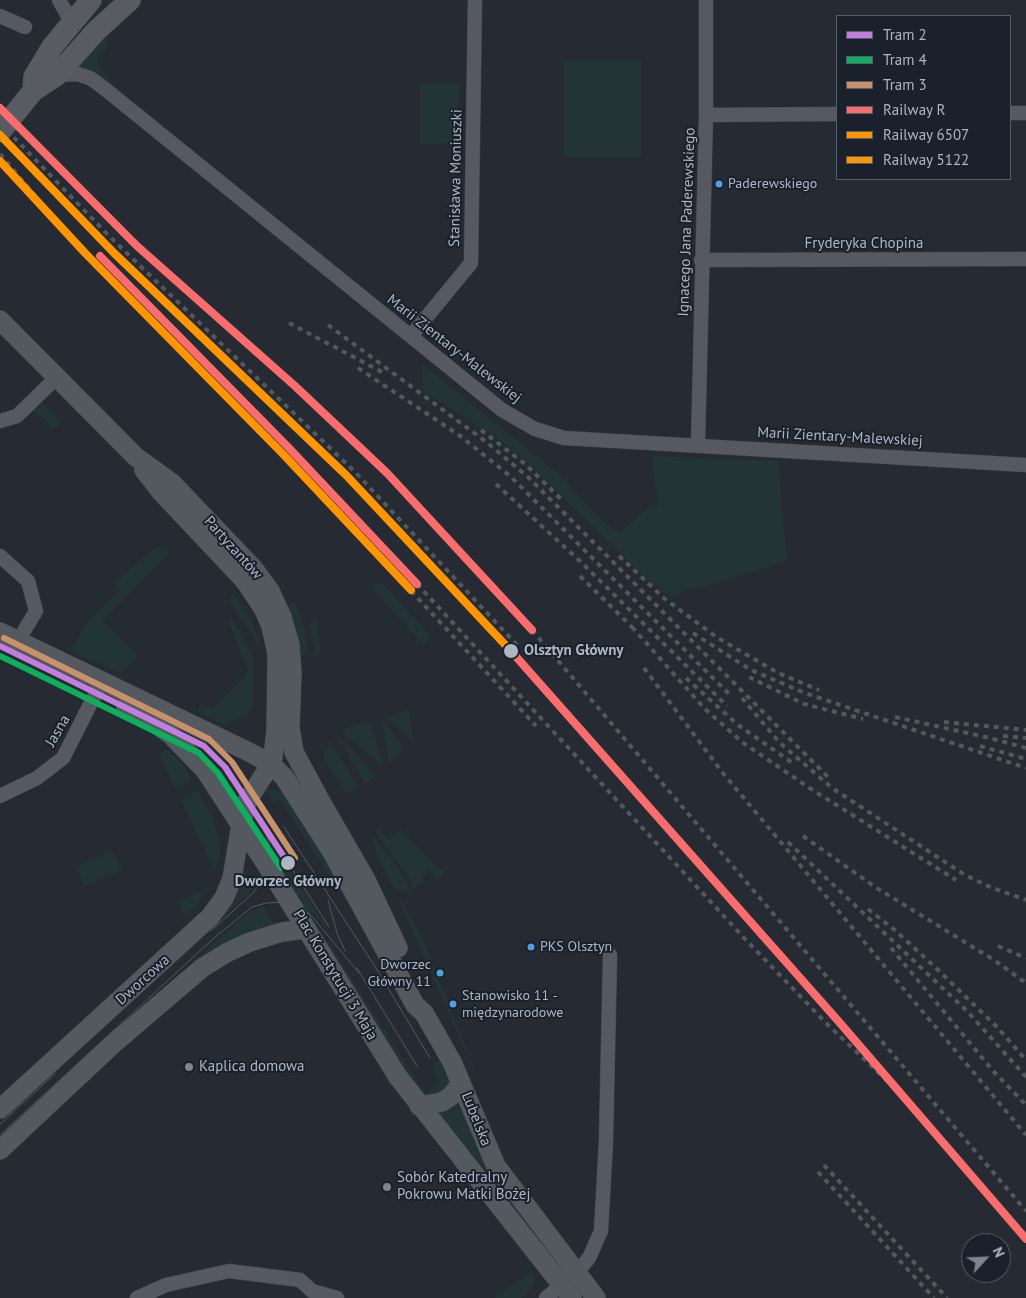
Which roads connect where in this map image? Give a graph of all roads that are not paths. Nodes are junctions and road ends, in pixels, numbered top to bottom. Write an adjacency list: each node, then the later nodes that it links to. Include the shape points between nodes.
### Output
1 (59, 0): 7 (street)
2 (91, 0): 7 (main road)
3 (130, 0): 9 (main road, via 96,31)
4 (475, 0): 20 (street, Stanisława Moniuszki, via 471,262)
5 (706, 0): 14 (street, Ignacego Jana Paderewskiego)
6 (0, 16): 8 (street)
7 (71, 21): 10 (main road, via 41,64 34,77)
8 (25, 26)
9 (57, 75): 10 (main road); 20 (street, Marii Zientary-Malewskiej, via 84,76 105,89)
10 (33, 91): 15 (main road, bridge)
11 (1011, 113): 12 (street)
12 (1026, 113)
13 (836, 114): 14 (street)
14 (706, 116): 16 (street, Ignacego Jana Paderewskiego)
15 (0, 132)
16 (702, 260): 17 (street, Fryderyka Chopina); 24 (street, Ignacego Jana Paderewskiego)
17 (1026, 260)
18 (0, 320): 21 (street, Partyzantów)
19 (0, 334): 21 (street, Partyzantów)
20 (411, 336): 24 (street, Marii Zientary-Malewskiej, via 502,410 535,429 564,438)
21 (28, 348): 22 (street, Partyzantów)
22 (57, 376): 23 (street, via 17,416); 29 (street, Partyzantów, via 136,457 172,483 259,575 282,617 290,645)
23 (0, 421)
24 (698, 444): 25 (street, Marii Zientary-Malewskiej)
25 (1026, 465)
26 (0, 556): 28 (street, via 28,581 36,610)
27 (0, 632): 28 (street)
28 (9, 643): 30 (street)
29 (284, 663): 31 (street); 37 (street, via 290,728 297,759 366,880)
30 (100, 687): 31 (street); 32 (street, Jasna, via 63,758 38,778); 33 (street, Plac Konstytucji 3 Maja, via 187,749 211,778)
31 (271, 764): 33 (street, via 247,801); 35 (street, via 284,777 320,832)
32 (0, 796)
33 (241, 824): 34 (street, Plac Konstytucji 3 Maja); 41 (street, Dworcowa, via 232,880 210,918)
34 (306, 929): 40 (street, Plac Konstytucji 3 Maja); 42 (street, Dworcowa, via 282,932 250,942 202,968 112,1045)
35 (381, 941): 37 (street); 38 (street, via 415,1005)
36 (610, 954): 43 (street, via 601,1231 592,1254)
37 (402, 959): 38 (street)
38 (424, 1013): 39 (street)
39 (461, 1083): 40 (street, Lubelska, via 442,1102); 43 (street, Lubelska, via 496,1166)
40 (419, 1106): 44 (street, Lubelska)
41 (0, 1109)
42 (0, 1150)
43 (576, 1272): 44 (street); 48 (street, Lubelska)
44 (567, 1291): 47 (street)
45 (136, 1298): 46 (street, via 166,1285 229,1271 300,1280 312,1291)
46 (337, 1298)
47 (546, 1298)
48 (596, 1298)

